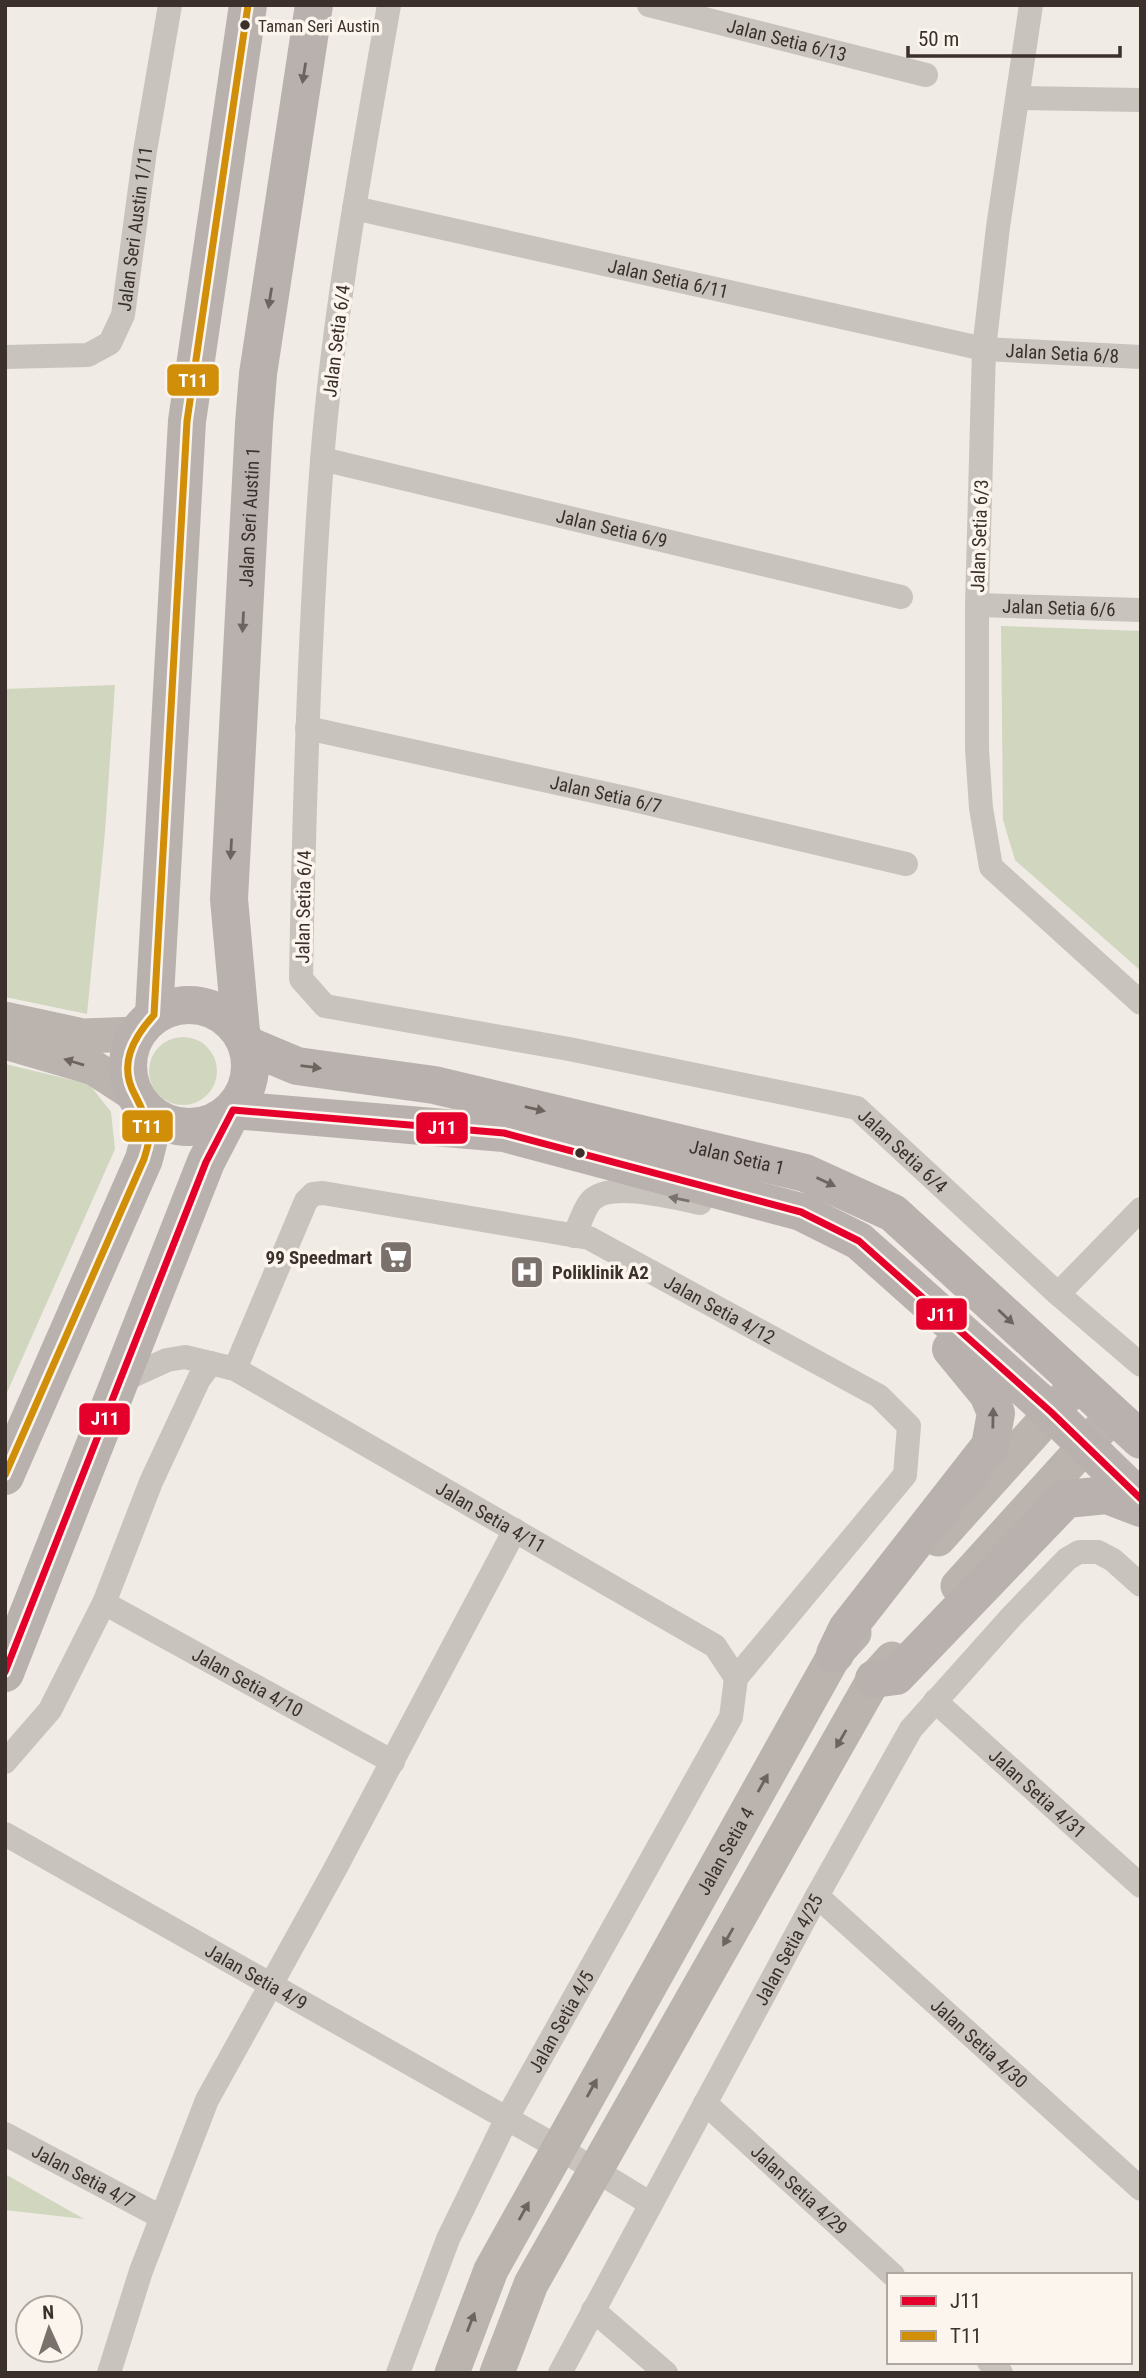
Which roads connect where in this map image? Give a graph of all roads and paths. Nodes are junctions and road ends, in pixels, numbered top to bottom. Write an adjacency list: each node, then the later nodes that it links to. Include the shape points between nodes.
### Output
1 (170, 5): 13 (street, Jalan Seri Austin 1/11, via 123,315 110,343 88,355)
2 (248, 5): 22 (main road, via 187,421)
3 (314, 5): 23 (main road, Jalan Seri Austin 1, one-way to 23, via 254,424 229,899)
4 (389, 5): 10 (street, Jalan Setia 6/4)
5 (649, 5): 7 (street, Jalan Setia 6/13)
6 (1031, 5): 8 (street, Jalan Setia 6/3)
7 (926, 75)
8 (1019, 98): 9 (street); 11 (street, Jalan Setia 6/3)
9 (1141, 100)
10 (354, 208): 11 (street, Jalan Setia 6/11); 14 (street, Jalan Setia 6/4)
11 (984, 349): 12 (street, Jalan Setia 6/8); 16 (street, Jalan Setia 6/3)
12 (1141, 356)
13 (5, 357)
14 (322, 459): 15 (street, Jalan Setia 6/9); 18 (street, Jalan Setia 6/4)
15 (901, 597)
16 (977, 605): 17 (street, Jalan Setia 6/6); 20 (street, Jalan Setia 6/3, via 977,749 991,867)
17 (1141, 610)
18 (307, 727): 19 (street, Jalan Setia 6/7); 31 (street, Jalan Setia 6/4, via 301,979 325,1006 569,1049 858,1108)
19 (906, 864)
20 (1141, 1003)
21 (5, 1019): 22 (street, via 83,1036)
22 (145, 1025): 23 (main road, via 172,1007 191,1004 227,1018); 25 (main road, via 129,1053 127,1074)
23 (244, 1039): 26 (main road, via 249,1080); 36 (main road, Jalan Setia 1, one-way to 36, via 297,1066 434,1085 805,1172 893,1213)
24 (5, 1042): 25 (street, one-way to 24, via 94,1068)
25 (138, 1100): 26 (main road, via 152,1115 180,1127 210,1124); 41 (main road, via 149,1139 144,1159)
26 (233, 1110): 27 (main road, Jalan Setia 1, via 504,1133); 35 (main road, via 205,1162)
27 (769, 1203): 29 (street, one-way to 29, via 747,1211 618,1190 591,1201); 30 (main road, Jalan Setia 1, via 801,1212)
28 (1141, 1209): 31 (street)
29 (574, 1236): 34 (street, Jalan Setia 4/12, via 313,1194 306,1201); 49 (street, Jalan Setia 4/12, via 589,1238 879,1396 909,1426 905,1475)
30 (859, 1241): 37 (main road, Jalan Setia 1); 47 (main road, one-way to 30, via 848,1629 990,1446 996,1413 988,1394)
31 (1058, 1294): 33 (street, Jalan Setia 6/4)
32 (211, 1363): 34 (street, Jalan Setia 4/11); 35 (street, Jalan Setia 4/11, via 185,1357 167,1360); 46 (street, via 198,1379 151,1482)
33 (1141, 1365)
34 (235, 1369): 44 (street, Jalan Setia 4/11)
35 (119, 1382): 48 (main road)
36 (1077, 1383): 37 (street, Jalan Setia 4); 38 (main road, Jalan Setia 1)
37 (1051, 1412): 40 (main road, Jalan Setia 1); 47 (street, Jalan Setia 4)
38 (1113, 1415): 39 (main road, Jalan Setia 1); 40 (street)
39 (1141, 1440)
40 (1086, 1444): 42 (main road, Jalan Setia 1); 50 (street)
41 (5, 1476)
42 (1141, 1499)
43 (1141, 1508): 50 (main road, via 1107,1495 1066,1499 896,1676)
44 (515, 1530): 49 (street, Jalan Setia 4/11, via 715,1646); 53 (street)
45 (1141, 1585): 51 (street, Jalan Setia 4/25, via 1098,1552 1079,1552 1066,1559)
46 (104, 1603): 52 (street, via 50,1710); 53 (street, Jalan Setia 4/10)
47 (835, 1654): 61 (street, Jalan Setia 4, one-way to 47)
48 (5, 1673)
49 (736, 1678): 59 (street, Jalan Setia 4/5, via 731,1717)
50 (874, 1679): 62 (street, one-way to 62)
51 (935, 1701): 55 (street, Jalan Setia 4/31); 56 (street, Jalan Setia 4/25, via 911,1729)
52 (5, 1762)
53 (393, 1762): 57 (street)
54 (5, 1834): 57 (street, Jalan Setia 4/9)
55 (1141, 1886)
56 (817, 1896): 58 (street, Jalan Setia 4/25); 63 (street, Jalan Setia 4/30)
57 (272, 1985): 59 (street, Jalan Setia 4/9); 65 (street, via 207,2100)
58 (705, 2103): 64 (street, Jalan Setia 4/25); 66 (street, Jalan Setia 4/29)
59 (507, 2118): 61 (street, Jalan Setia 4/9); 69 (street, Jalan Setia 4/5, via 448,2239)
60 (5, 2134): 65 (street, Jalan Setia 4/7)
61 (559, 2148): 62 (street, Jalan Setia 4/9); 70 (street, Jalan Setia 4, one-way to 61, via 491,2270)
62 (596, 2169): 64 (street, Jalan Setia 4/9); 71 (street, via 531,2284)
63 (1141, 2189)
64 (651, 2204): 67 (street, Jalan Setia 4/25)
65 (161, 2217): 68 (street)
66 (890, 2273)
67 (593, 2310): 72 (street, Jalan Setia 4/25); 73 (street)
68 (110, 2373)
69 (398, 2373)
70 (452, 2373)
71 (498, 2373)
72 (559, 2373)
73 (666, 2373)

